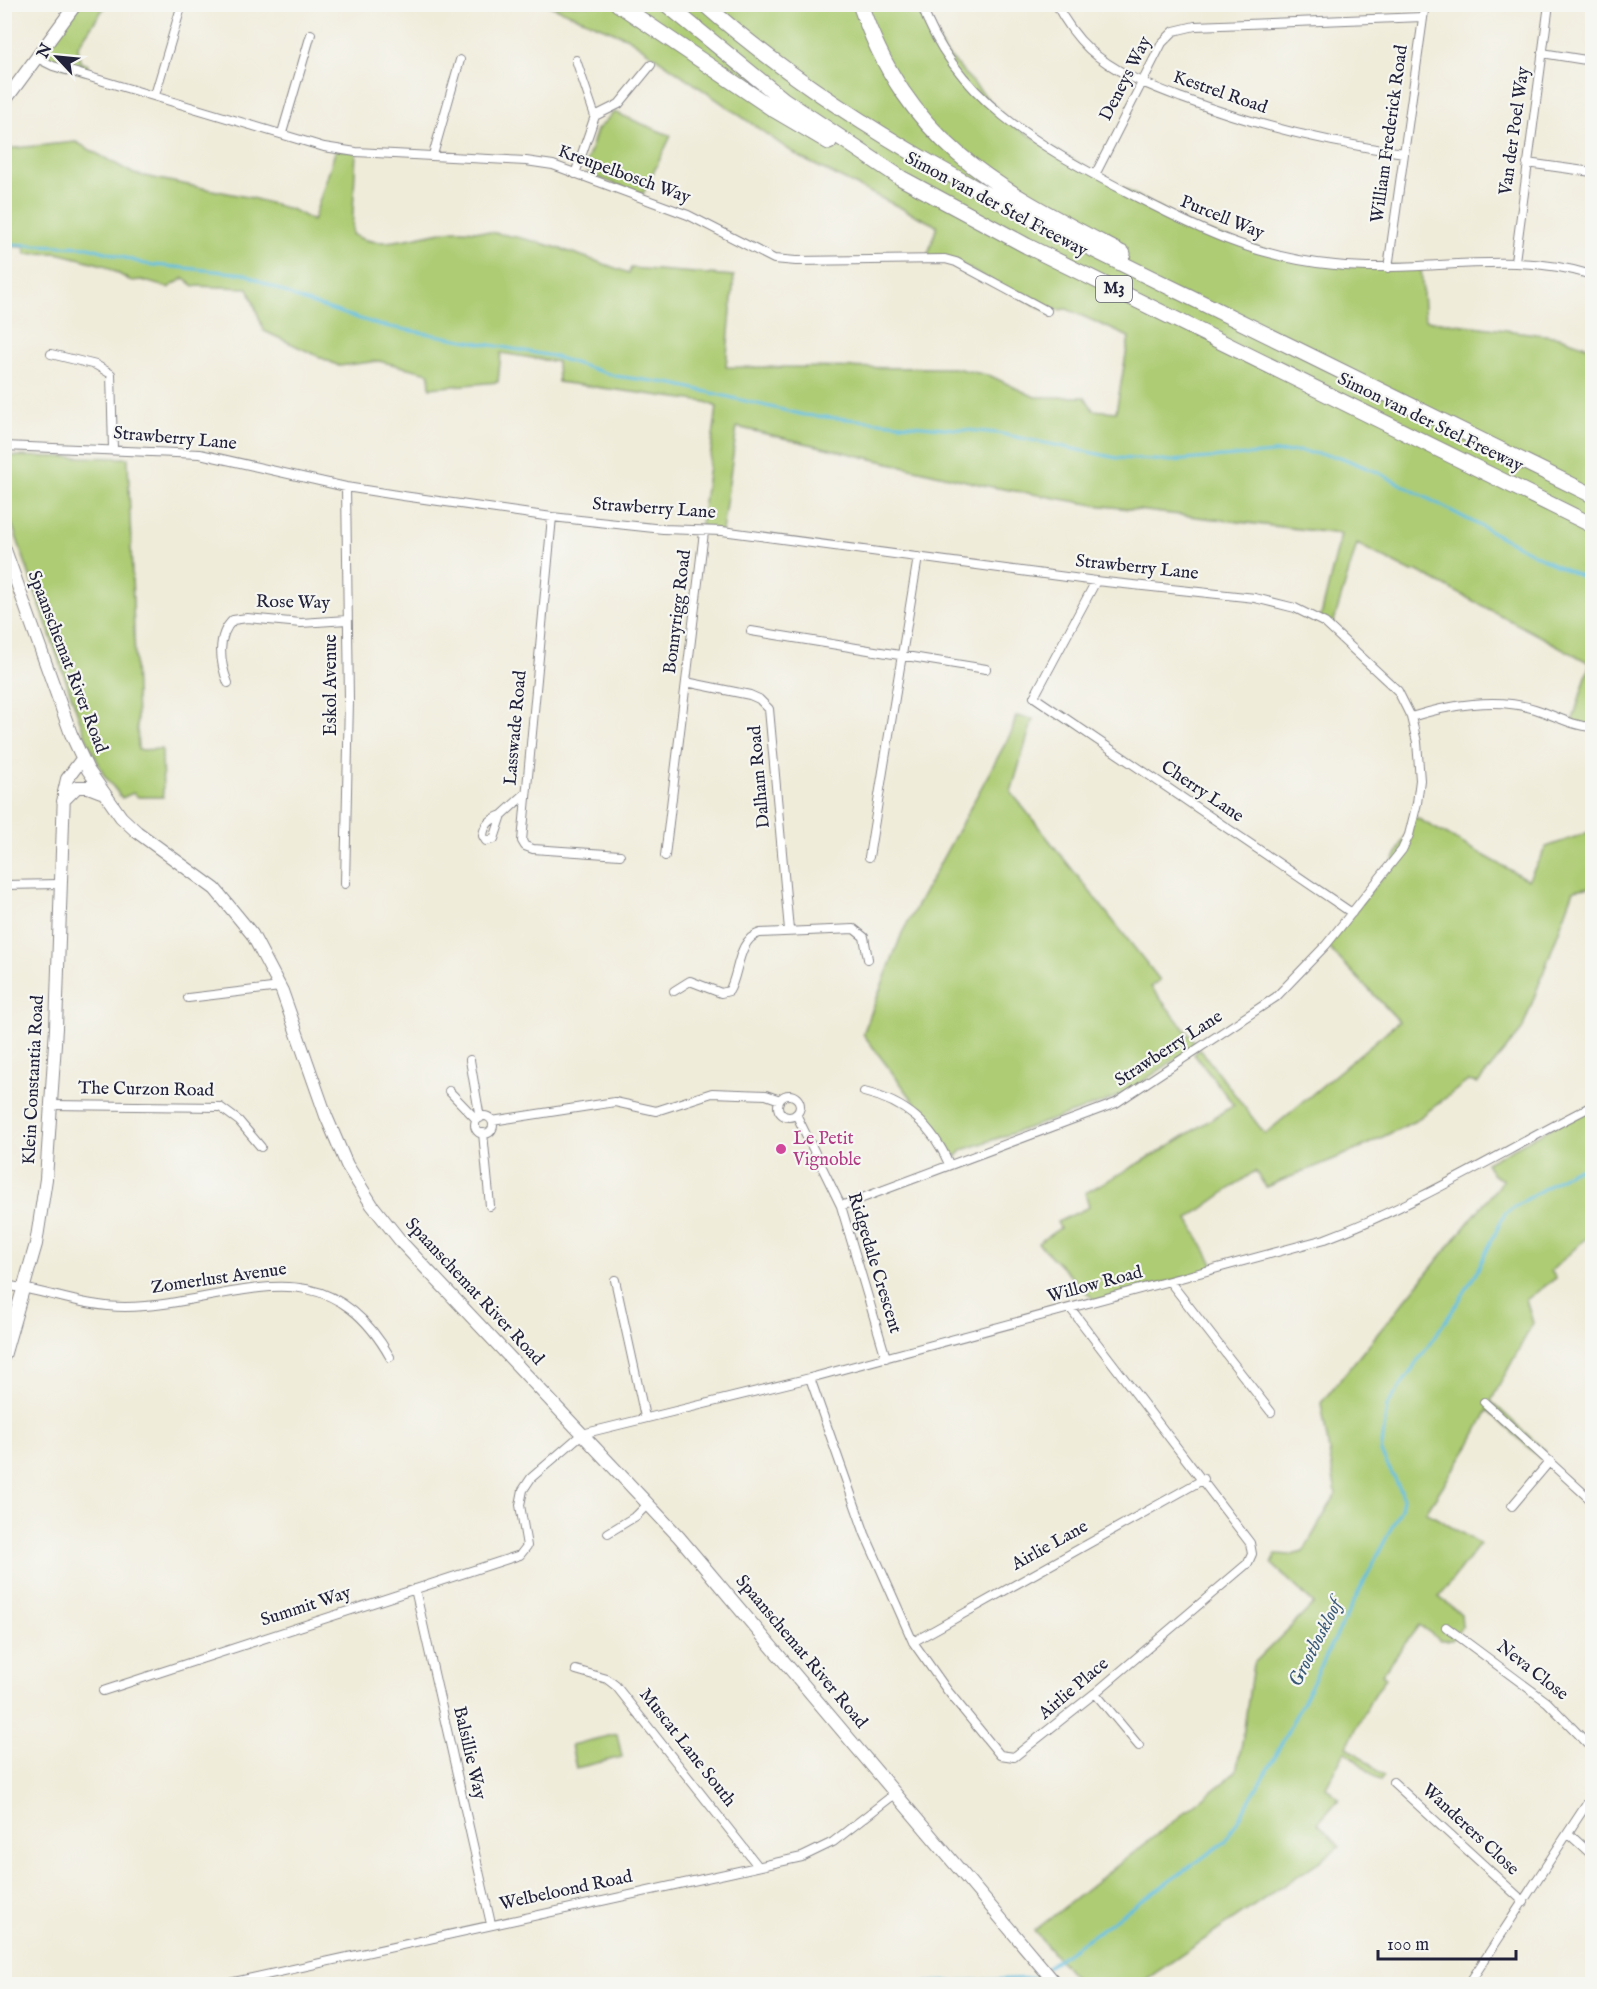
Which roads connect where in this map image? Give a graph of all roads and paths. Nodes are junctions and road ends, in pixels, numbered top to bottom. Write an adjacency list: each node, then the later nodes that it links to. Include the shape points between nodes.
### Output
1 (76, 4): 14 (main road)
2 (182, 4): 20 (street)
3 (618, 4): 30 (highway, via 782,114)
4 (666, 4): 30 (highway, Simon van der Stel Freeway / M3, via 784,100)
5 (704, 4): 35 (highway, Simon van der Stel Freeway / M3, via 790,74 904,151 1034,221)
6 (860, 4): 35 (highway, via 879,53 898,85 924,120 958,155 1015,196 1211,301)
7 (921, 4): 29 (street, Purcell Way, via 945,52 982,98 1036,142)
8 (1056, 4): 19 (street, Kestrel Road, via 1088,48)
9 (1425, 4): 11 (street, William Frederick Road)
10 (1549, 4): 13 (street, Van der Poel Way)
11 (1424, 17): 19 (street, Deneys Way, via 1180,28 1162,43); 24 (street, William Frederick Road)
12 (311, 34): 23 (street)
13 (1542, 53): 17 (street); 26 (street, Van der Poel Way)
14 (36, 58): 20 (street, Kreupelbosch Way); 21 (main road)
15 (460, 60): 25 (street)
16 (576, 60): 22 (street)
17 (1593, 61)
18 (651, 65): 22 (street, via 619,104)
19 (1143, 83): 24 (street, Kestrel Road, via 1274,129); 29 (street, Deneys Way)
20 (155, 95): 23 (street, Kreupelbosch Way)
21 (4, 102)
22 (595, 116): 28 (street)
23 (282, 133): 25 (street, Kreupelbosch Way, via 336,149)
24 (1404, 153): 32 (street, William Frederick Road)
25 (432, 155): 28 (street, Kreupelbosch Way, via 539,163)
26 (1527, 163): 27 (street); 31 (street, Van der Poel Way)
27 (1593, 172)
28 (575, 174): 34 (street, Kreupelbosch Way, via 688,215 774,259 945,259)
29 (1095, 176): 32 (street, Purcell Way, via 1192,227 1245,247 1299,260)
30 (901, 178): 42 (highway, Simon van der Stel Freeway / M3, via 1027,246)
31 (1515, 261): 32 (street, Purcell Way); 33 (street, Purcell Way)
32 (1389, 268)
33 (1593, 275)
34 (1047, 311)
35 (1240, 322): 40 (highway, Simon van der Stel Freeway / M3)
36 (51, 354): 38 (street, via 96,365 111,374)
37 (4, 446): 38 (street, Strawberry Lane)
38 (112, 449): 39 (street, Strawberry Lane, via 200,454)
39 (346, 487): 41 (street, Strawberry Lane); 47 (street, Eskol Avenue)
40 (1593, 495)
41 (552, 517): 43 (street, Strawberry Lane); 57 (street, Lasswade Road)
42 (1593, 525)
43 (704, 532): 45 (street, Strawberry Lane, via 722,531); 51 (street, Bonnyrigg Road)
44 (4, 547): 55 (main road, Spaanschemat River Road)
45 (918, 557): 46 (street, Strawberry Lane); 49 (street)
46 (1095, 581): 53 (street, Strawberry Lane, via 1255,598 1312,615 1332,628 1398,691); 66 (street, Cherry Lane, via 1034,697)
47 (347, 620): 52 (street, Rose Way, via 233,620 225,629 222,647 222,668); 64 (street, Eskol Avenue)
48 (751, 631): 49 (street)
49 (902, 657): 50 (street); 62 (street)
50 (986, 669)
51 (686, 682): 61 (street, Bonnyrigg Road); 67 (street, Dalham Road, via 750,695 769,709)
52 (228, 683)
53 (1412, 717): 54 (street, via 1450,707 1511,705 1534,708); 66 (street, Strawberry Lane, via 1419,760 1415,817 1402,850)
54 (1593, 727)
55 (85, 764): 56 (main road, Spaanschemat River Road); 58 (main road, Klein Constantia Road, via 67,779)
56 (101, 792): 58 (main road, via 77,787); 69 (main road, Spaanschemat River Road, via 137,832 202,878 226,901 263,951)
57 (526, 793): 59 (street); 60 (street, Lasswade Road, via 522,837 525,846)
58 (63, 801): 63 (main road, Klein Constantia Road)
59 (502, 815)
60 (620, 855)
61 (666, 856)
62 (869, 857)
63 (59, 884): 65 (street); 76 (main road, Klein Constantia Road)
64 (345, 884)
65 (4, 885)
66 (1352, 913): 83 (street, Strawberry Lane, via 1276,997 1144,1087 1099,1110)
67 (789, 930): 68 (street, via 854,929 864,936); 70 (street, via 754,935 739,960 729,992 721,993 690,981)
68 (868, 958)
69 (280, 987): 71 (street); 98 (main road, Spaanschemat River Road, via 337,1144 372,1205 403,1244)
70 (674, 991)
71 (189, 998)
72 (470, 1060): 79 (street)
73 (449, 1091): 79 (street)
74 (864, 1092): 83 (street, via 885,1097 913,1112)
75 (777, 1099): 78 (street, Ridgedale Crescent, via 784,1116); 78 (street, Ridgedale Crescent, via 796,1097 800,1108); 80 (street, Ridgedale Crescent, via 745,1093 712,1093 656,1111 615,1102)
76 (51, 1105): 82 (street, The Curzon Road, via 220,1107 239,1121); 89 (main road, Klein Constantia Road, via 45,1189)
77 (1593, 1106): 87 (street, Willow Road, via 1452,1183 1356,1227)
78 (796, 1114): 85 (street, Ridgedale Crescent)
79 (478, 1119): 80 (street, Ridgedale Crescent, via 486,1116); 81 (street, via 476,1127)
80 (492, 1121): 81 (street, via 492,1129)
81 (483, 1133): 84 (street)
82 (261, 1147)
83 (949, 1164): 85 (street, Strawberry Lane)
84 (490, 1206)
85 (841, 1206): 93 (street, Ridgedale Crescent)
86 (615, 1280): 97 (street)
87 (1170, 1282): 90 (street, Willow Road); 96 (street)
88 (4, 1285): 89 (street, Zomerlust Avenue)
89 (25, 1288): 91 (main road, Klein Constantia Road); 92 (street, Zomerlust Avenue, via 90,1304 128,1307 272,1286 299,1286 326,1293 356,1313 374,1331)
90 (1071, 1309): 93 (street, Willow Road); 100 (street, Airlie Place)
91 (4, 1356)
92 (390, 1357)
93 (886, 1358): 94 (street, Willow Road)
94 (810, 1378): 97 (street, Willow Road); 107 (street, Airlie Place, via 865,1534)
95 (1484, 1402): 99 (street)
96 (1270, 1412)
97 (645, 1417): 98 (street, Willow Road)
98 (582, 1434): 102 (main road, Spaanschemat River Road); 105 (street, Summit Way, via 531,1478 523,1490 520,1505 527,1546 520,1555)
99 (1550, 1461): 101 (street); 103 (street)
100 (1203, 1479): 107 (street, Airlie Lane); 110 (street, Airlie Place, via 1250,1543 1252,1554 1248,1563)
101 (1593, 1501)
102 (648, 1504): 104 (street); 114 (main road, Spaanschemat River Road)
103 (1512, 1506)
104 (608, 1533)
105 (415, 1590): 109 (street, Summit Way); 120 (street, Balsillie Way)
106 (1446, 1627): 112 (street, Neva Close, via 1547,1702)
107 (914, 1642): 110 (street, Airlie Place, via 947,1690 1005,1757 1018,1755)
108 (576, 1670): 118 (street, Muscat Lane South, via 607,1679 616,1686)
109 (103, 1691)
110 (1095, 1693): 111 (street)
111 (1140, 1746)
112 (1593, 1748)
113 (1393, 1782): 119 (street, Wanderers Close)
114 (896, 1793): 118 (street, Welbeloond Road, via 815,1852); 121 (main road, Spaanschemat River Road)
115 (1593, 1796): 116 (street)
116 (1569, 1834): 117 (street); 119 (street)
117 (1593, 1856)
118 (758, 1866): 120 (street, Welbeloond Road)
119 (1524, 1902): 122 (street)
120 (491, 1924): 123 (street, Welbeloond Road)
121 (1048, 1975)
122 (1472, 1979)
123 (225, 1984)

